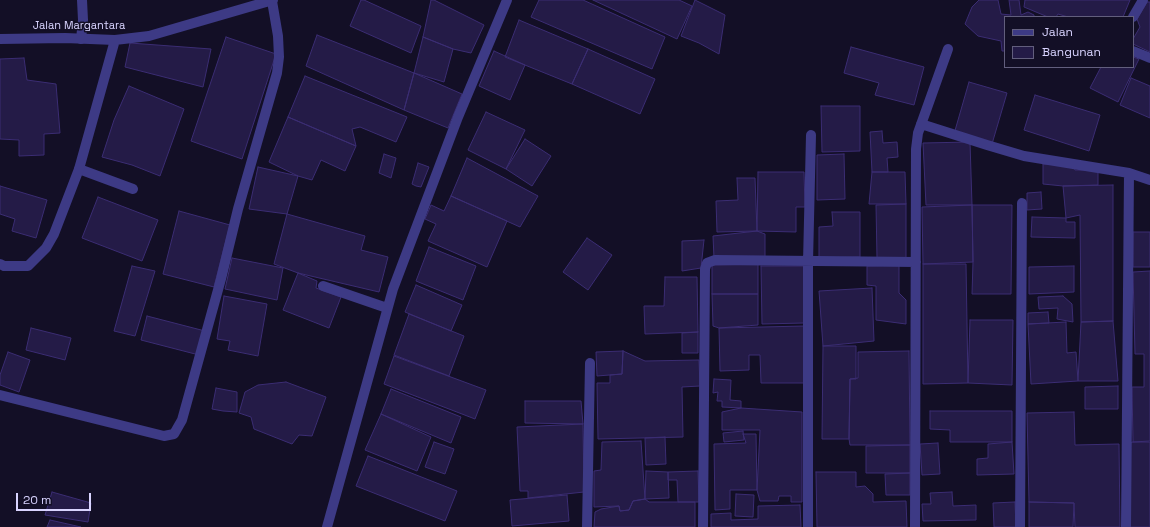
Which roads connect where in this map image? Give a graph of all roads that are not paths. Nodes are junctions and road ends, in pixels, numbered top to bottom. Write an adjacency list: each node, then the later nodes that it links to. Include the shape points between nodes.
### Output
1 (82, 0): 7 (street)
2 (507, 0): 23 (street, via 458,117)
3 (1143, 0): 5 (street)
4 (272, 1): 8 (street, Jalan Margantara, via 167,32); 25 (street, via 278,36 277,73 182,420 174,434 164,436)
5 (1134, 16)
6 (0, 38): 7 (street, Jalan Margantara)
7 (81, 39): 8 (street, Jalan Margantara)
8 (115, 40): 14 (street)
9 (948, 49): 12 (street)
10 (1134, 51): 11 (street)
11 (1150, 58)
12 (921, 124): 15 (street, via 1024,156); 20 (street, via 916,149)
13 (812, 135): 19 (street)
14 (79, 169): 17 (street); 21 (street, via 62,215 46,248 28,266)
15 (1128, 173): 16 (street); 32 (street)
16 (1150, 180)
17 (133, 189)
18 (1022, 203): 31 (street)
19 (808, 262): 20 (street); 28 (street, via 715,260 707,263); 29 (street)
20 (916, 262): 30 (street)
21 (0, 264)
22 (323, 286): 23 (street)
23 (387, 308): 26 (street)
24 (590, 363): 27 (street)
25 (0, 395)
26 (327, 527)
27 (587, 527)
28 (703, 527)
29 (808, 527)
30 (915, 527)
31 (1020, 527)
32 (1126, 527)

